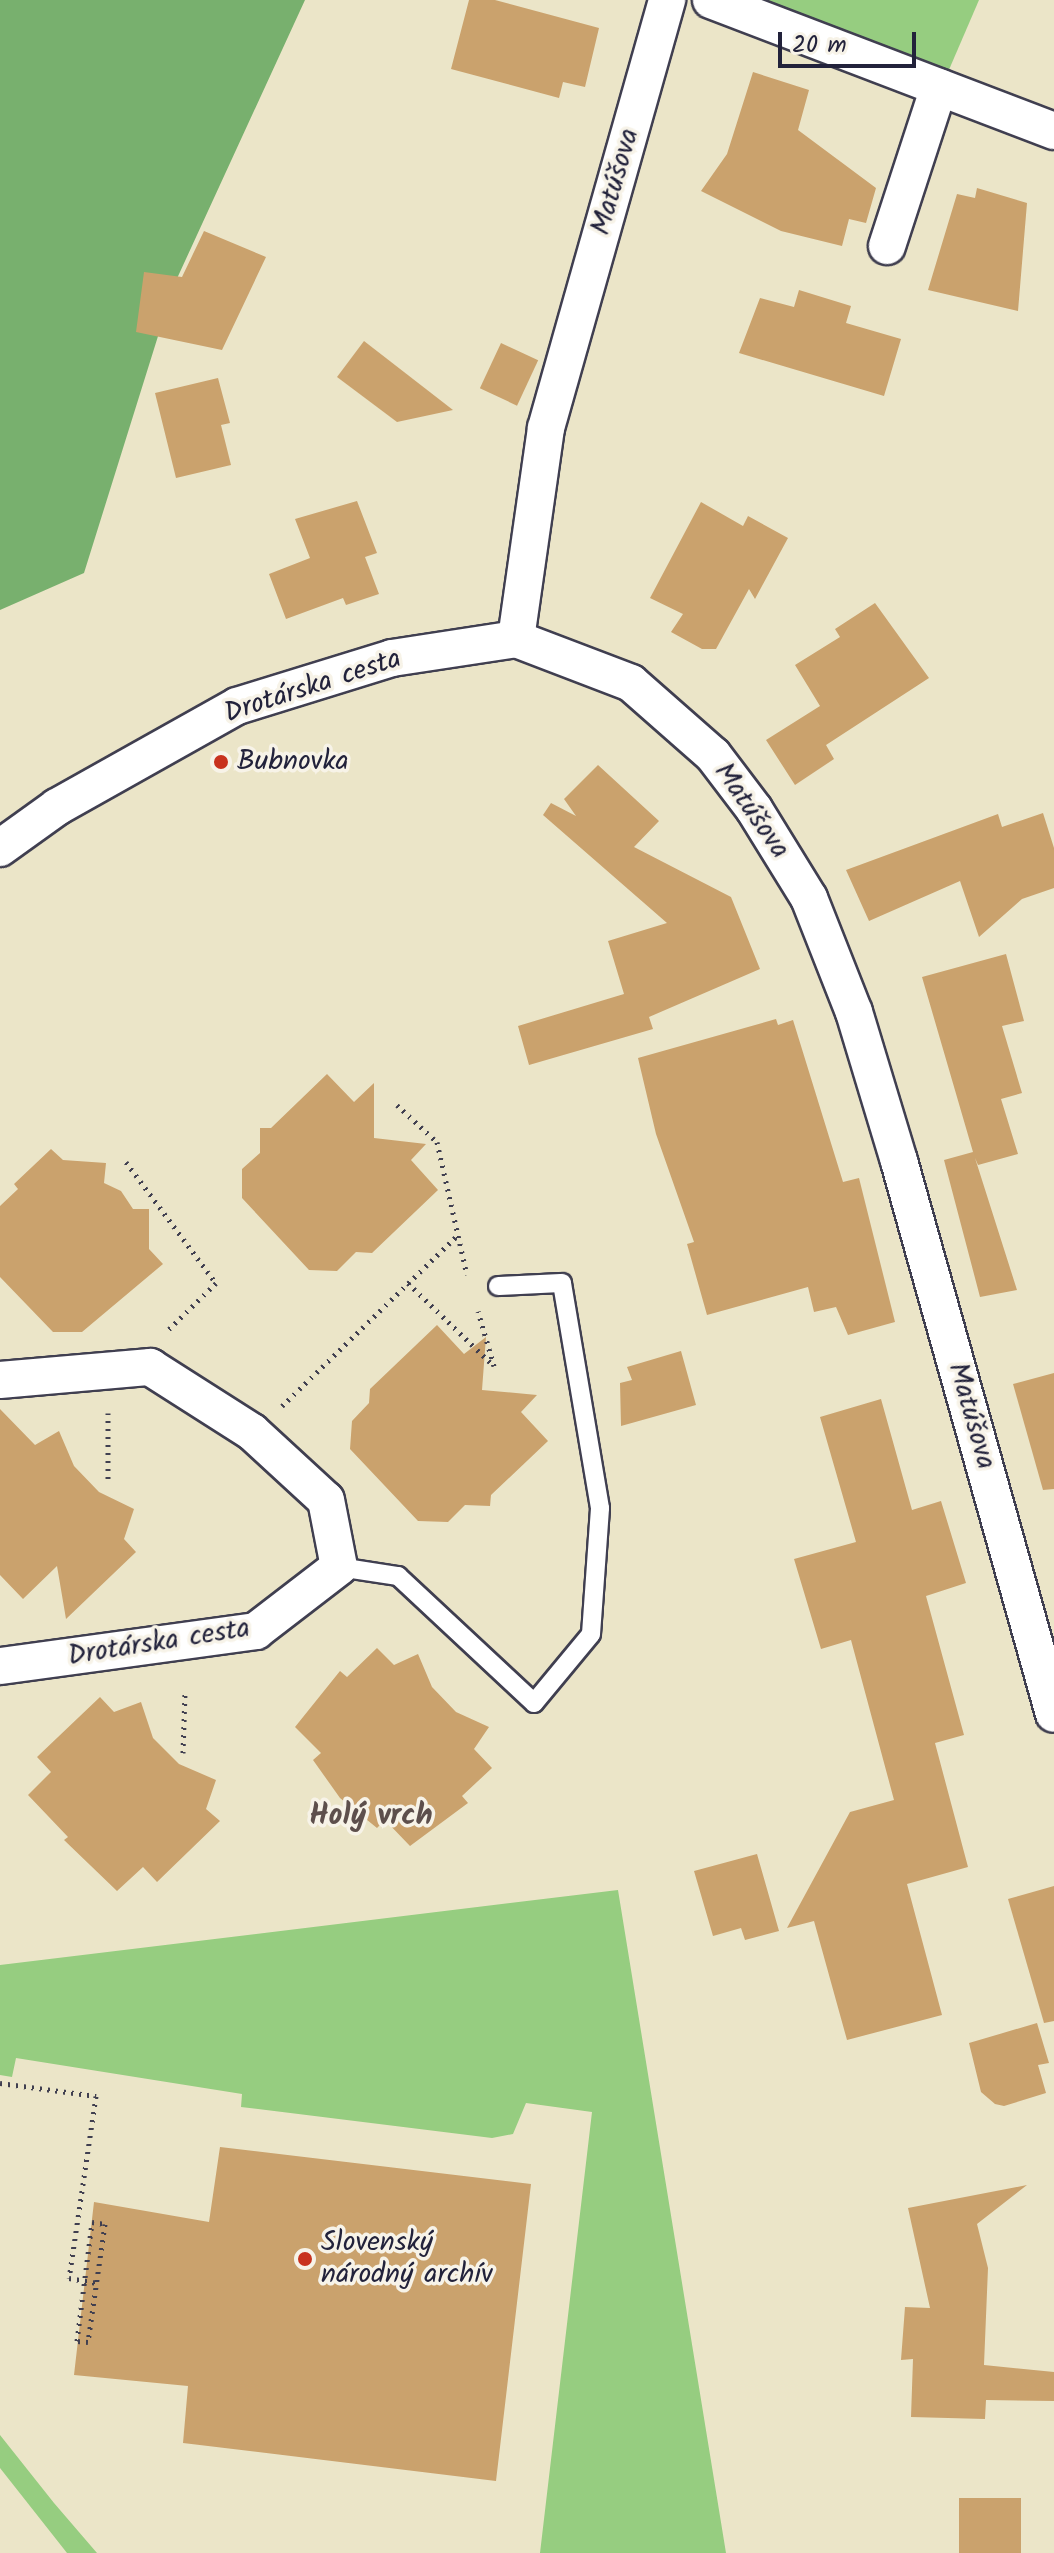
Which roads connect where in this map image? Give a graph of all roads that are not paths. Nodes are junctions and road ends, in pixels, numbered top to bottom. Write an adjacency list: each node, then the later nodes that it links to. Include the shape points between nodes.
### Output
1 (667, 0): 6 (street, Matúšova, via 546,428)
2 (711, 0): 3 (street)
3 (939, 87): 4 (street); 5 (street)
4 (1054, 131)
5 (887, 246)
6 (516, 639): 7 (street, Drotárska cesta, via 392,658 237,706 57,807); 12 (street, Matúšova, via 631,683 713,755 809,898 854,1012 899,1161)
7 (0, 848)
8 (498, 1286): 10 (lane, via 562,1283 600,1508 591,1634 534,1703 398,1576)
9 (0, 1380): 10 (street, via 150,1367 252,1432 326,1500)
10 (339, 1567): 11 (street, Drotárska cesta, via 256,1631)
11 (0, 1666)
12 (1054, 1714)

